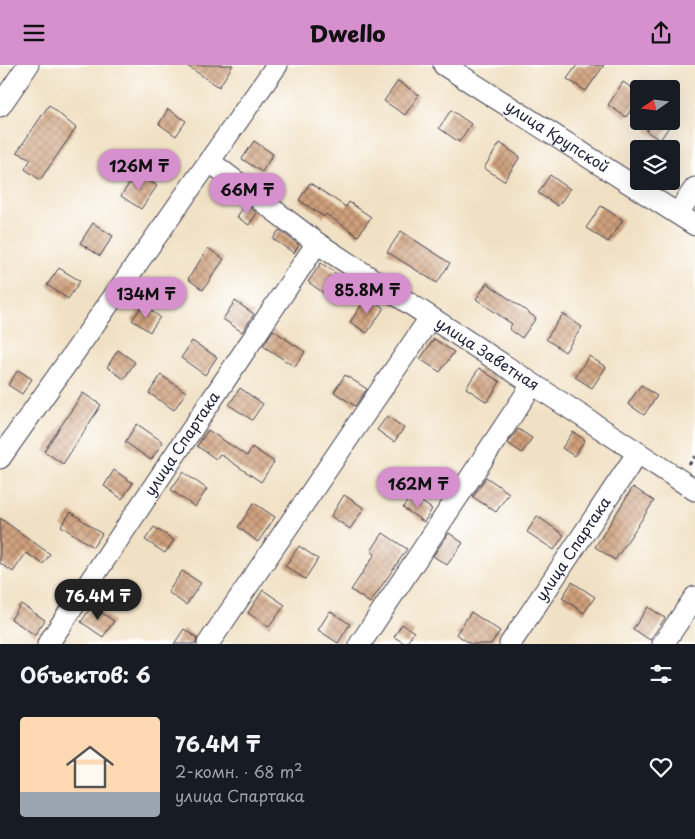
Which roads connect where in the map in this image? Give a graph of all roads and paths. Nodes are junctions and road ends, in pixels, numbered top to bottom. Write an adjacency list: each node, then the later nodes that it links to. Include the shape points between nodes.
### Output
1 (28, 65): 4 (street)
2 (277, 65): 5 (street)
3 (444, 65): 7 (street, улица Крупской)
4 (0, 106)
5 (209, 161): 8 (street, улица Заветная); 12 (street)
6 (695, 188): 7 (street)
7 (686, 219)
8 (317, 243): 9 (street, улица Заветная); 15 (street, улица Спартака)
9 (430, 318): 10 (street, улица Заветная); 16 (street)
10 (532, 385): 11 (street, улица Заветная); 17 (street)
11 (637, 454): 13 (street, улица Заветная); 18 (street, улица Спартака)
12 (0, 458)
13 (695, 490)
14 (695, 597): 19 (street)
15 (48, 644)
16 (208, 644)
17 (360, 644)
18 (510, 644)
19 (663, 644)

